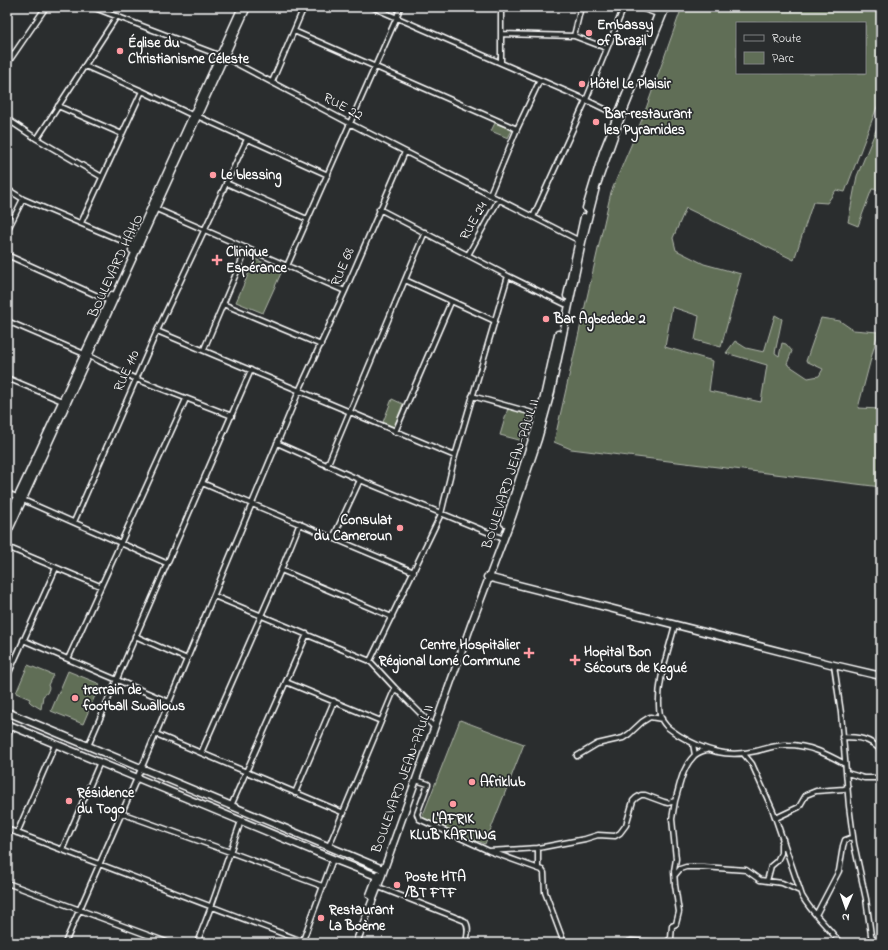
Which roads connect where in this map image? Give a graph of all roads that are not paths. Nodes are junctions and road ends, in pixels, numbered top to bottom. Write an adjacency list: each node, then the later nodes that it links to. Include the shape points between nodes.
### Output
1 (46, 7): 25 (street)
2 (92, 7): 15 (street, RUE 22)
3 (111, 7): 15 (street)
4 (242, 7): 23 (main road, BOULEVARD HAHO)
5 (247, 7): 23 (main road, BOULEVARD HAHO)
6 (304, 7): 19 (street)
7 (372, 7): 18 (street)
8 (400, 7): 18 (street)
9 (501, 7): 20 (street)
10 (581, 7): 21 (street)
11 (624, 7): 22 (street)
12 (638, 7): 16 (street)
13 (661, 7): 16 (main road, BOULEVARD JEAN-PAUL II)
14 (666, 7): 57 (main road, BOULEVARD JEAN-PAUL II, via 619,122)
15 (108, 13): 17 (street, RUE 22)
16 (658, 14): 34 (main road, BOULEVARD JEAN-PAUL II)
17 (117, 16): 23 (street, RUE 22); 26 (street)
18 (397, 17): 24 (street); 27 (street)
19 (294, 31): 27 (street); 29 (street)
20 (501, 34): 21 (street); 24 (street)
21 (574, 36): 22 (street)
22 (606, 48): 31 (street)
23 (222, 56): 29 (street, RUE 22); 33 (main road, BOULEVARD HAHO)
24 (502, 62): 28 (street)
25 (7, 64)
26 (85, 66): 30 (street); 32 (street)
27 (375, 67): 36 (street); 37 (street)
28 (540, 80): 31 (street); 37 (street)
29 (272, 82): 36 (street, RUE 22)
30 (142, 91): 33 (street); 38 (street)
31 (586, 100): 34 (street); 51 (street)
32 (58, 106): 38 (street); 39 (street)
33 (195, 115): 40 (street); 49 (main road, BOULEVARD HAHO)
34 (617, 116): 57 (main road, BOULEVARD JEAN-PAUL II, via 591,189)
35 (7, 119): 39 (street)
36 (351, 124): 41 (street, RUE 22); 42 (street)
37 (517, 129): 46 (street)
38 (122, 134): 43 (street)
39 (37, 139): 43 (street)
40 (247, 139): 42 (street); 44 (street, RUE 110)
41 (405, 152): 46 (street, RUE 22); 50 (street, RUE 68)
42 (328, 175): 52 (street)
43 (102, 177): 53 (street)
44 (226, 183): 52 (street); 54 (street, RUE 110)
45 (7, 190): 47 (street)
46 (490, 194): 48 (street, RUE 22)
47 (23, 199): 53 (street); 55 (street)
48 (499, 199): 51 (street, RUE 22); 61 (street, RUE 24)
49 (154, 208): 54 (street); 58 (main road, BOULEVARD HAHO); 75 (main road, BOULEVARD HAHO)
50 (379, 209): 56 (street); 65 (street, RUE 68)
51 (533, 217): 57 (street, RUE 22)
52 (307, 219): 62 (street)
53 (81, 223): 58 (street)
54 (204, 229): 59 (street); 72 (street, RUE 110)
55 (7, 231)
56 (426, 232): 61 (street); 64 (street)
57 (580, 241): 69 (main road, BOULEVARD JEAN-PAUL II); 101 (main road, BOULEVARD JEAN-PAUL II, via 551,392 538,440)
58 (134, 246): 66 (main road, BOULEVARD HAHO)
59 (247, 248): 62 (street); 68 (street)
60 (7, 255): 66 (street)
61 (468, 255): 63 (street)
62 (287, 266): 65 (street)
63 (508, 276): 69 (street); 71 (street)
64 (405, 280): 67 (street); 83 (street)
65 (344, 291): 73 (street, RUE 68)
66 (109, 301): 75 (main road, BOULEVARD HAHO)
67 (451, 302): 71 (street); 86 (street)
68 (223, 304): 73 (street); 74 (street)
69 (565, 304): 84 (main road, BOULEVARD JEAN-PAUL II)
70 (7, 321): 75 (street)
71 (495, 321): 80 (street)
72 (157, 331): 74 (street); 78 (street, RUE 110)
73 (321, 345): 79 (street, RUE 68)
74 (204, 350): 76 (street)
75 (86, 355): 78 (street); 82 (main road, BOULEVARD HAHO); 93 (main road, BOULEVARD HAHO)
76 (251, 370): 79 (street); 85 (street)
77 (7, 378): 82 (street)
78 (136, 379): 81 (street); 97 (street, RUE 110)
79 (299, 391): 83 (street); 87 (street, RUE 68)
80 (472, 396): 84 (street); 88 (street)
81 (186, 399): 85 (street); 102 (street)
82 (62, 401): 93 (main road, BOULEVARD HAHO)
83 (349, 413): 86 (street); 89 (street)
84 (540, 415): 101 (main road, BOULEVARD JEAN-PAUL II)
85 (232, 416): 91 (street)
86 (396, 432): 88 (street)
87 (277, 443): 89 (street); 94 (street, RUE 68)
88 (455, 456): 95 (street)
89 (327, 466): 90 (street)
90 (360, 480): 95 (street); 100 (street)
91 (202, 483): 94 (street); 104 (street)
92 (7, 493): 93 (street)
93 (20, 498): 96 (main road, BOULEVARD HAHO); 97 (street); 99 (main road, BOULEVARD HAHO)
94 (253, 503): 98 (street); 110 (street, RUE 68)
95 (441, 514): 101 (street); 107 (street)
96 (7, 520)
97 (74, 522): 102 (street)
98 (300, 523): 100 (street); 106 (street)
99 (7, 534)
100 (333, 538): 107 (street)
101 (502, 538): 108 (main road, BOULEVARD JEAN-PAUL II)
102 (120, 542): 104 (street); 109 (street)
103 (7, 547): 105 (street)
104 (166, 563): 115 (street)
105 (56, 568): 109 (street); 116 (street)
106 (281, 570): 111 (street); 112 (street)
107 (414, 572): 112 (street)
108 (487, 577): 113 (main road); 132 (main road, BOULEVARD JEAN-PAUL II); 152 (main road, BOULEVARD JEAN-PAUL II)
109 (100, 586): 118 (street)
110 (214, 596): 111 (street); 117 (street, RUE 68)
111 (261, 615): 114 (street); 141 (street)
112 (392, 616): 119 (street)
113 (675, 625): 120 (main road); 129 (street, via 659,692)
114 (307, 634): 119 (street); 124 (street)
115 (135, 636): 117 (street); 123 (street)
116 (23, 640): 118 (street); 122 (street)
117 (187, 658): 126 (street, RUE 68)
118 (68, 659): 123 (street)
119 (370, 661): 125 (street)
120 (834, 665): 121 (main road); 135 (street)
121 (881, 676)
122 (7, 677)
123 (117, 680): 126 (street); 138 (street)
124 (286, 682): 127 (street); 148 (street)
125 (395, 688): 130 (street); 132 (street)
126 (169, 702): 133 (street, RUE 68)
127 (334, 702): 130 (street); 154 (street)
128 (7, 712): 138 (main road)
129 (662, 719): 136 (street, via 669,728); 144 (street, via 650,717 623,738 598,744)
130 (381, 721): 158 (street)
131 (9, 725): 134 (street); 137 (main road)
132 (432, 725): 172 (main road, BOULEVARD JEAN-PAUL II)
133 (156, 734): 141 (street); 147 (street, RUE 68)
134 (7, 737)
135 (842, 737): 140 (street, via 861,737 876,744); 146 (street)
136 (693, 744): 139 (street); 143 (street)
137 (56, 745): 145 (main road); 162 (street)
138 (88, 746): 147 (main road)
139 (706, 750): 142 (street); 143 (street)
140 (881, 751)
141 (201, 753): 148 (street)
142 (742, 753): 146 (street, via 781,745 797,745); 159 (street, via 752,764)
143 (694, 755): 155 (street, via 682,776)
144 (577, 756)
145 (100, 762): 150 (main road); 167 (street)
146 (846, 764): 149 (street)
147 (141, 767): 150 (street, RUE 68); 156 (main road)
148 (246, 773): 154 (street); 156 (street)
149 (846, 773): 151 (street, via 864,778); 153 (street)
150 (136, 777): 157 (street, RUE 68); 160 (main road)
151 (881, 778)
152 (416, 780): 168 (street, via 428,784 417,814 419,819); 172 (main road, BOULEVARD JEAN-PAUL II)
153 (848, 787): 159 (street, via 816,791 806,795 799,807); 163 (street)
154 (295, 793): 158 (street)
155 (675, 800): 166 (street, via 668,803 641,795 633,801 626,825 615,836 598,835); 174 (street, via 672,819)
156 (231, 806): 165 (main road)
157 (122, 813): 169 (street); 171 (street, RUE 68)
158 (344, 813): 165 (street)
159 (776, 818): 164 (street)
160 (242, 822): 169 (street); 170 (main road)
161 (7, 829): 162 (street)
162 (17, 833): 167 (street)
163 (853, 837): 183 (street, via 845,840 842,846 839,871); 200 (street)
164 (783, 839): 176 (street, via 782,853 771,866); 180 (street)
165 (329, 846): 172 (main road)
166 (538, 848): 168 (street); 173 (street)
167 (62, 850): 171 (street)
168 (489, 851): 173 (street)
169 (230, 852): 178 (street); 181 (street)
170 (332, 859): 175 (main road); 178 (street)
171 (99, 864): 181 (street); 182 (street, RUE 68)
172 (382, 868): 175 (main road, BOULEVARD JEAN-PAUL II)
173 (538, 868): 195 (street, via 544,872 546,892)
174 (675, 875): 176 (street, via 680,868 703,867 746,870 760,880); 198 (street, via 679,912 676,924 672,926 671,938)
175 (379, 877): 179 (main road, BOULEVARD JEAN-PAUL II)
176 (766, 881): 180 (street, via 782,882)
177 (7, 883): 182 (street)
178 (322, 886): 187 (street)
179 (376, 886): 192 (main road, BOULEVARD JEAN-PAUL II); 193 (main road, BOULEVARD JEAN-PAUL II); 194 (street, via 466,921)
180 (800, 890): 183 (street, via 809,908)
181 (211, 906): 187 (street); 191 (street)
182 (80, 910): 189 (street, RUE 68); 190 (street)
183 (816, 915): 199 (street)
184 (7, 939): 186 (street)
185 (881, 941): 201 (street)
186 (12, 942): 188 (street)
187 (302, 942)
188 (19, 943)
189 (66, 943)
190 (169, 943)
191 (197, 943)
192 (352, 943)
193 (356, 943)
194 (466, 943)
195 (564, 943)
196 (624, 943): 197 (street)
197 (662, 943)
198 (666, 943)
199 (840, 943)
200 (874, 943)
201 (878, 943)

